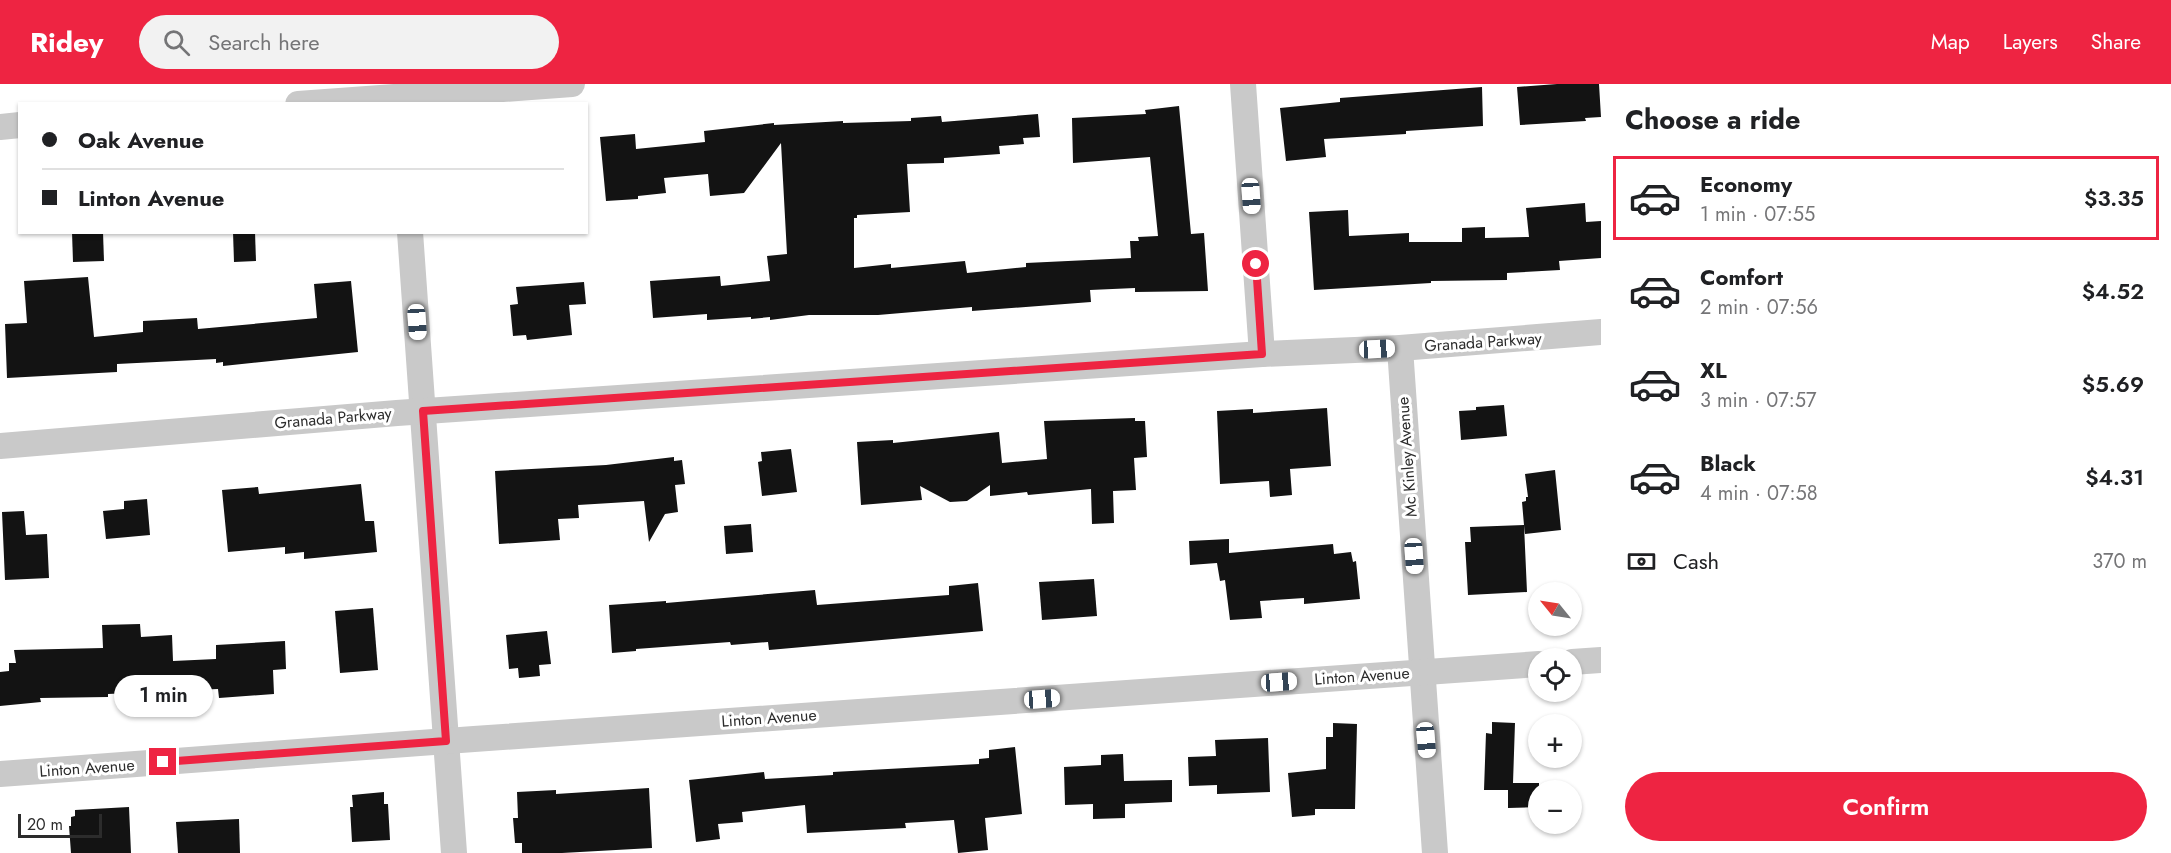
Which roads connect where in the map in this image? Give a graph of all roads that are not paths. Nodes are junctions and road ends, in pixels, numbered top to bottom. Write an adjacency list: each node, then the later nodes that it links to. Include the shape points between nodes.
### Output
1 (572, 84): 3 (street)
2 (1243, 84): 10 (street)
3 (401, 94): 4 (street)
4 (319, 102)
5 (18, 125): 6 (street)
6 (0, 127)
7 (410, 234): 11 (street)
8 (1601, 332): 9 (street, Granada Parkway)
9 (1401, 348): 10 (street, Granada Parkway); 16 (street, Mc Kinley Avenue)
10 (1262, 354): 11 (street, Granada Parkway)
11 (423, 411): 12 (street, Granada Parkway); 17 (street)
12 (0, 446)
13 (1601, 660): 14 (street)
14 (1582, 661)
15 (1528, 665): 16 (street, Linton Avenue)
16 (1421, 672): 17 (street, Linton Avenue); 20 (street, Mc Kinley Avenue)
17 (446, 741): 18 (street, Linton Avenue); 19 (street)
18 (0, 774)
19 (454, 853)
20 (1435, 853)

